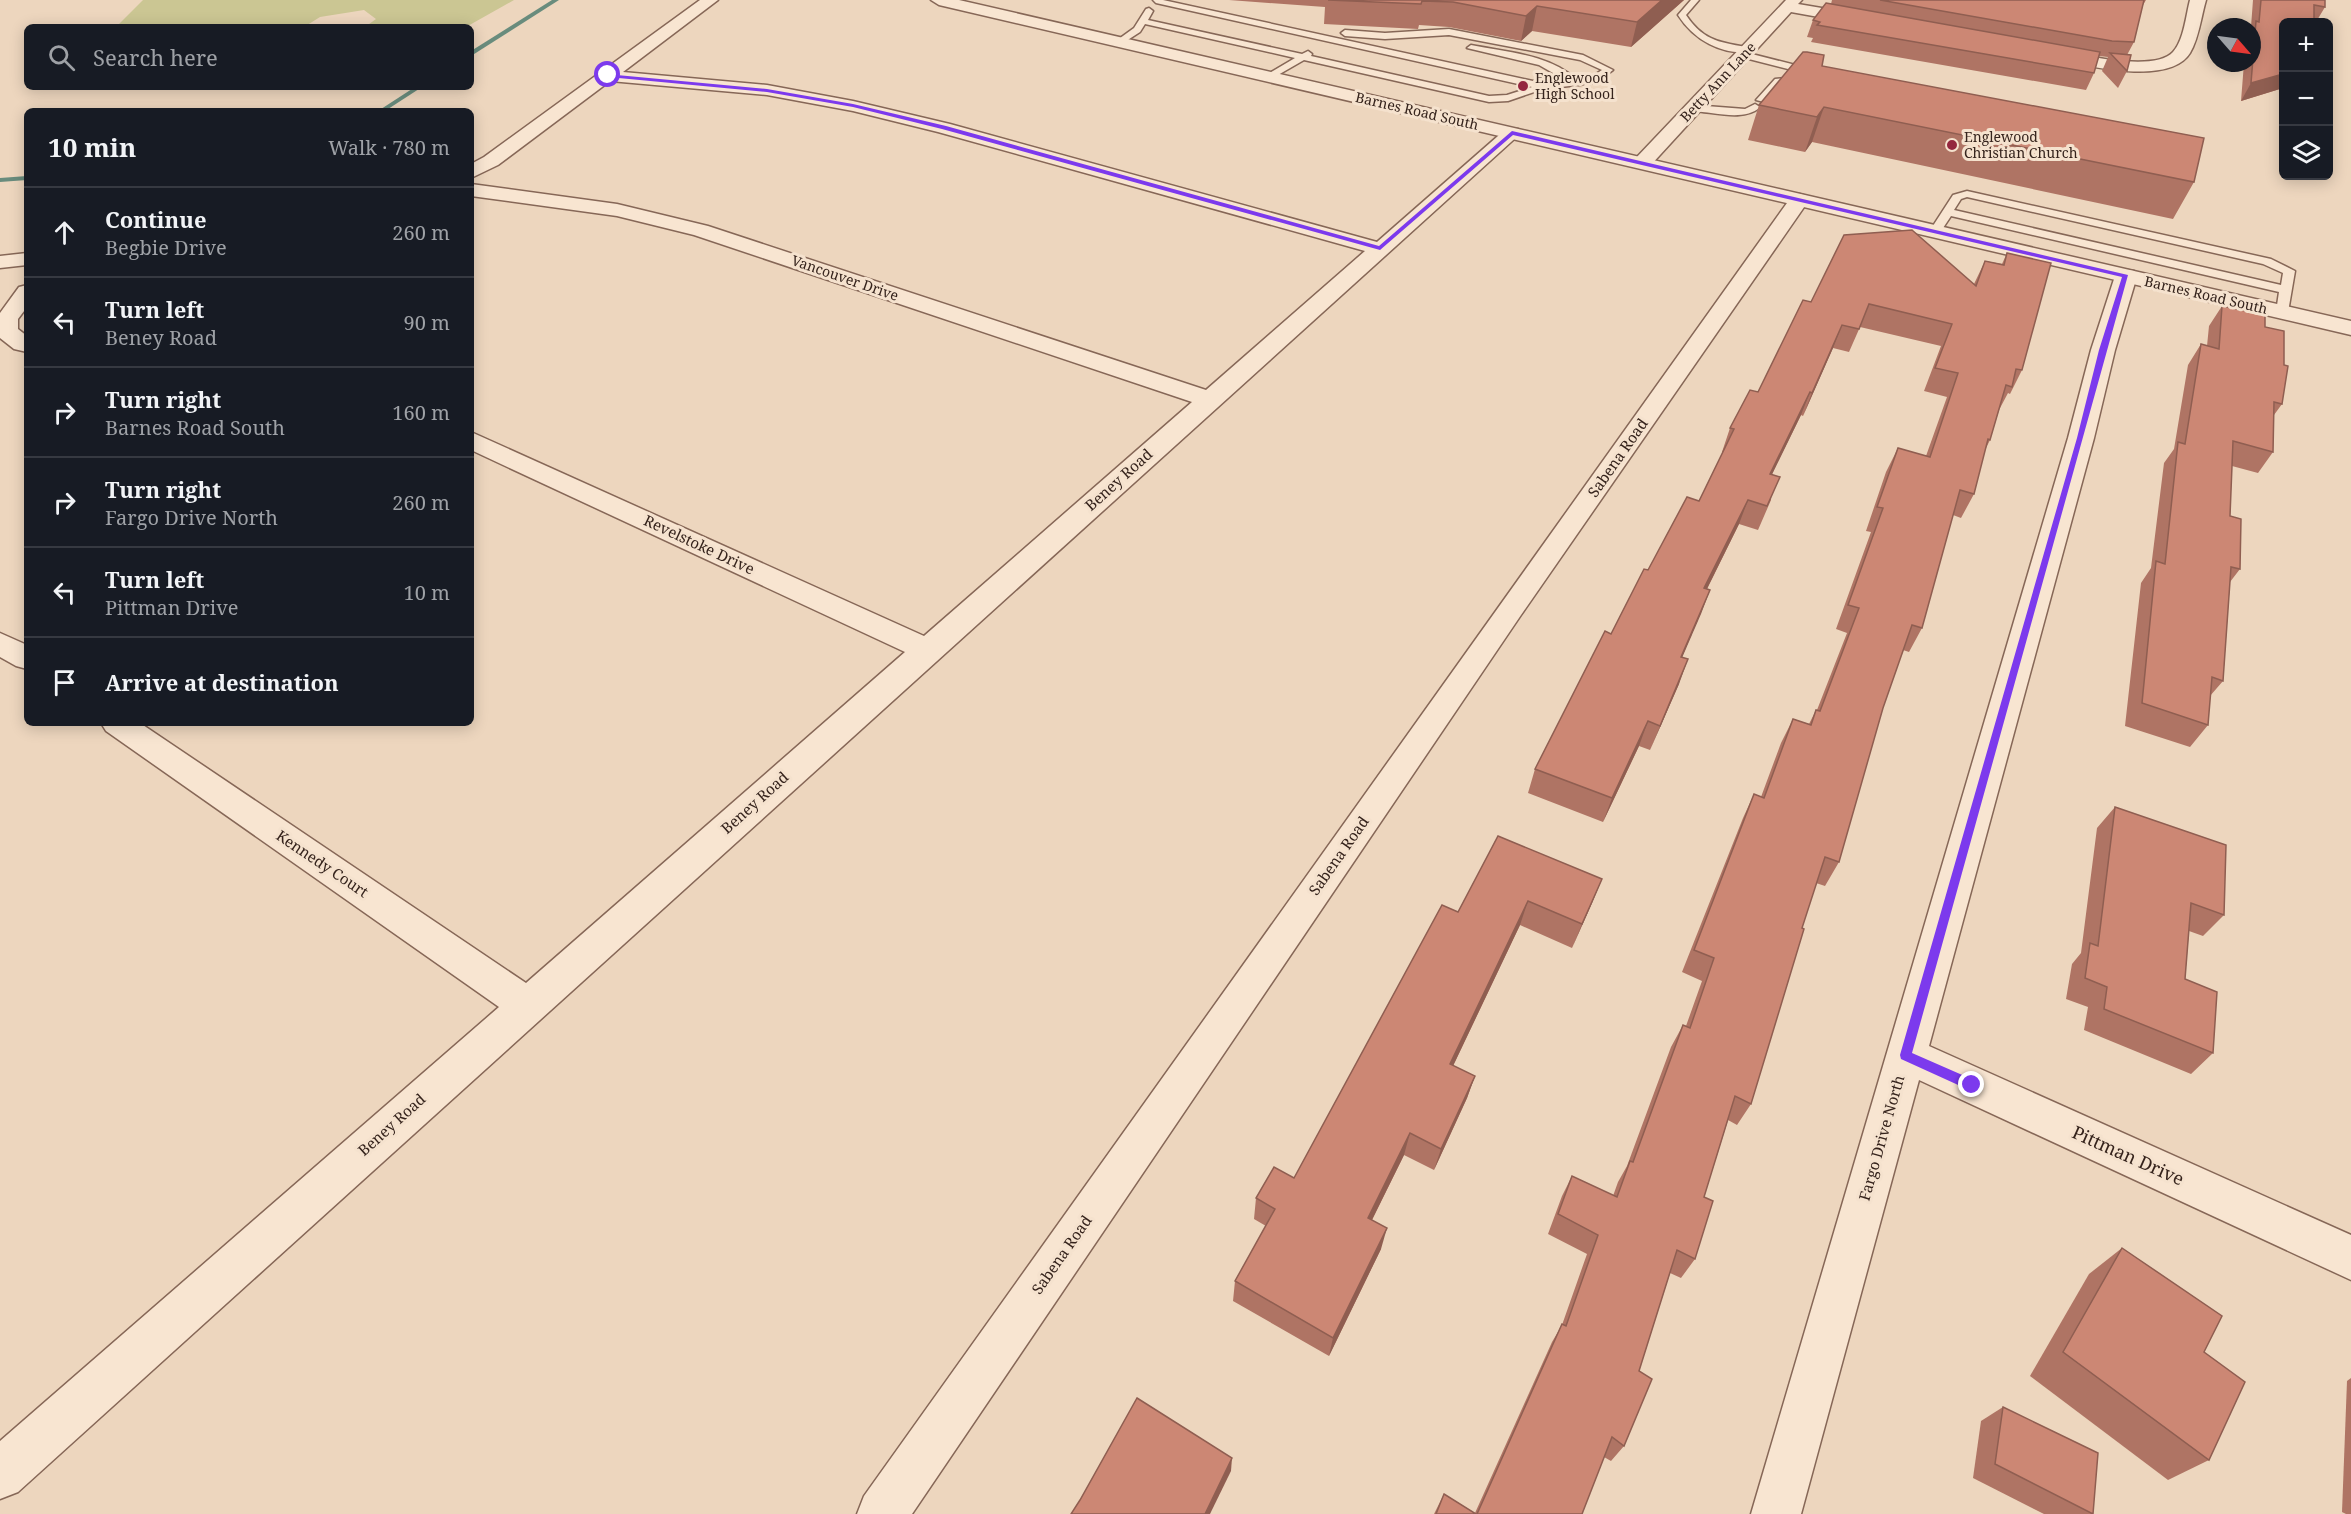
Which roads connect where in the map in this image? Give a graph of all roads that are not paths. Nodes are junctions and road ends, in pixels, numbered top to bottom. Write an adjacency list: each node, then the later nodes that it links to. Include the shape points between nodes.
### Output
1 (710, 0): 23 (street)
2 (939, 0): 6 (street, Barnes Road South)
3 (1156, 0): 8 (lane); 10 (lane)
4 (1695, 0): 19 (lane, via 1682,15 1692,32 1709,43)
5 (2198, 0): 18 (street, via 2181,54 2172,61 2154,65 2104,64)
6 (962, 2): 12 (street, Barnes Road South)
7 (1791, 3): 9 (street); 19 (street, Betty Ann Lane)
8 (1143, 21): 12 (lane); 20 (lane)
9 (1882, 24)
10 (1311, 35): 11 (lane); 27 (lane, via 1449,32 1583,58 1608,70 1599,79)
11 (1332, 40): 14 (lane); 17 (lane)
12 (1120, 41): 24 (street, Barnes Road South)
13 (1442, 42): 17 (lane)
14 (1323, 45)
15 (1465, 47): 27 (lane, via 1548,65 1568,74)
16 (1313, 51): 20 (lane)
17 (1381, 51): 28 (lane)
18 (2034, 51)
19 (1746, 53): 21 (lane); 29 (street, Betty Ann Lane)
20 (1303, 57): 24 (lane); 28 (lane, via 1490,99 1508,98)
21 (1784, 66): 22 (lane); 25 (lane)
22 (1819, 73)
23 (608, 75): 32 (street); 37 (street, via 767,90 853,106)
24 (1271, 76): 30 (street, Barnes Road South)
25 (1796, 80): 26 (lane); 29 (lane, via 1778,81 1747,112)
26 (1807, 82)
27 (1575, 83): 28 (lane)
28 (1542, 86)
29 (1693, 108): 31 (street, Betty Ann Lane)
30 (1512, 133): 31 (street, Barnes Road South); 37 (street, Beney Road)
31 (1642, 164): 34 (street, Barnes Road South)
32 (474, 170)
33 (474, 190): 46 (street, Vancouver Drive, via 617,210 701,230)
34 (1799, 200): 36 (street, Barnes Road South); 56 (street, Sabena Road)
35 (1948, 212): 36 (lane); 41 (lane); 41 (lane, via 1957,197 1967,194 2255,258 2289,271)
36 (1935, 232): 40 (street, Barnes Road South)
37 (1380, 249): 46 (street, Beney Road)
38 (24, 259): 39 (street)
39 (0, 262)
40 (2126, 276): 43 (street, Barnes Road South); 53 (street, Fargo Drive North)
41 (2286, 290): 43 (lane)
42 (24, 296): 45 (street, via 7,320 6,331)
43 (2282, 312): 44 (street, Barnes Road South)
44 (2351, 328)
45 (24, 344)
46 (1210, 400): 49 (street, Beney Road)
47 (474, 441): 49 (street, Revelstoke Drive)
48 (0, 643): 50 (street)
49 (927, 650): 52 (street, Beney Road)
50 (24, 657)
51 (121, 726): 52 (street, Kennedy Court)
52 (527, 1005): 55 (street, Beney Road)
53 (1906, 1055): 54 (street, Pittman Drive); 57 (street, Fargo Drive North)
54 (2351, 1258)
55 (0, 1474)
56 (882, 1514)
57 (1776, 1514)

